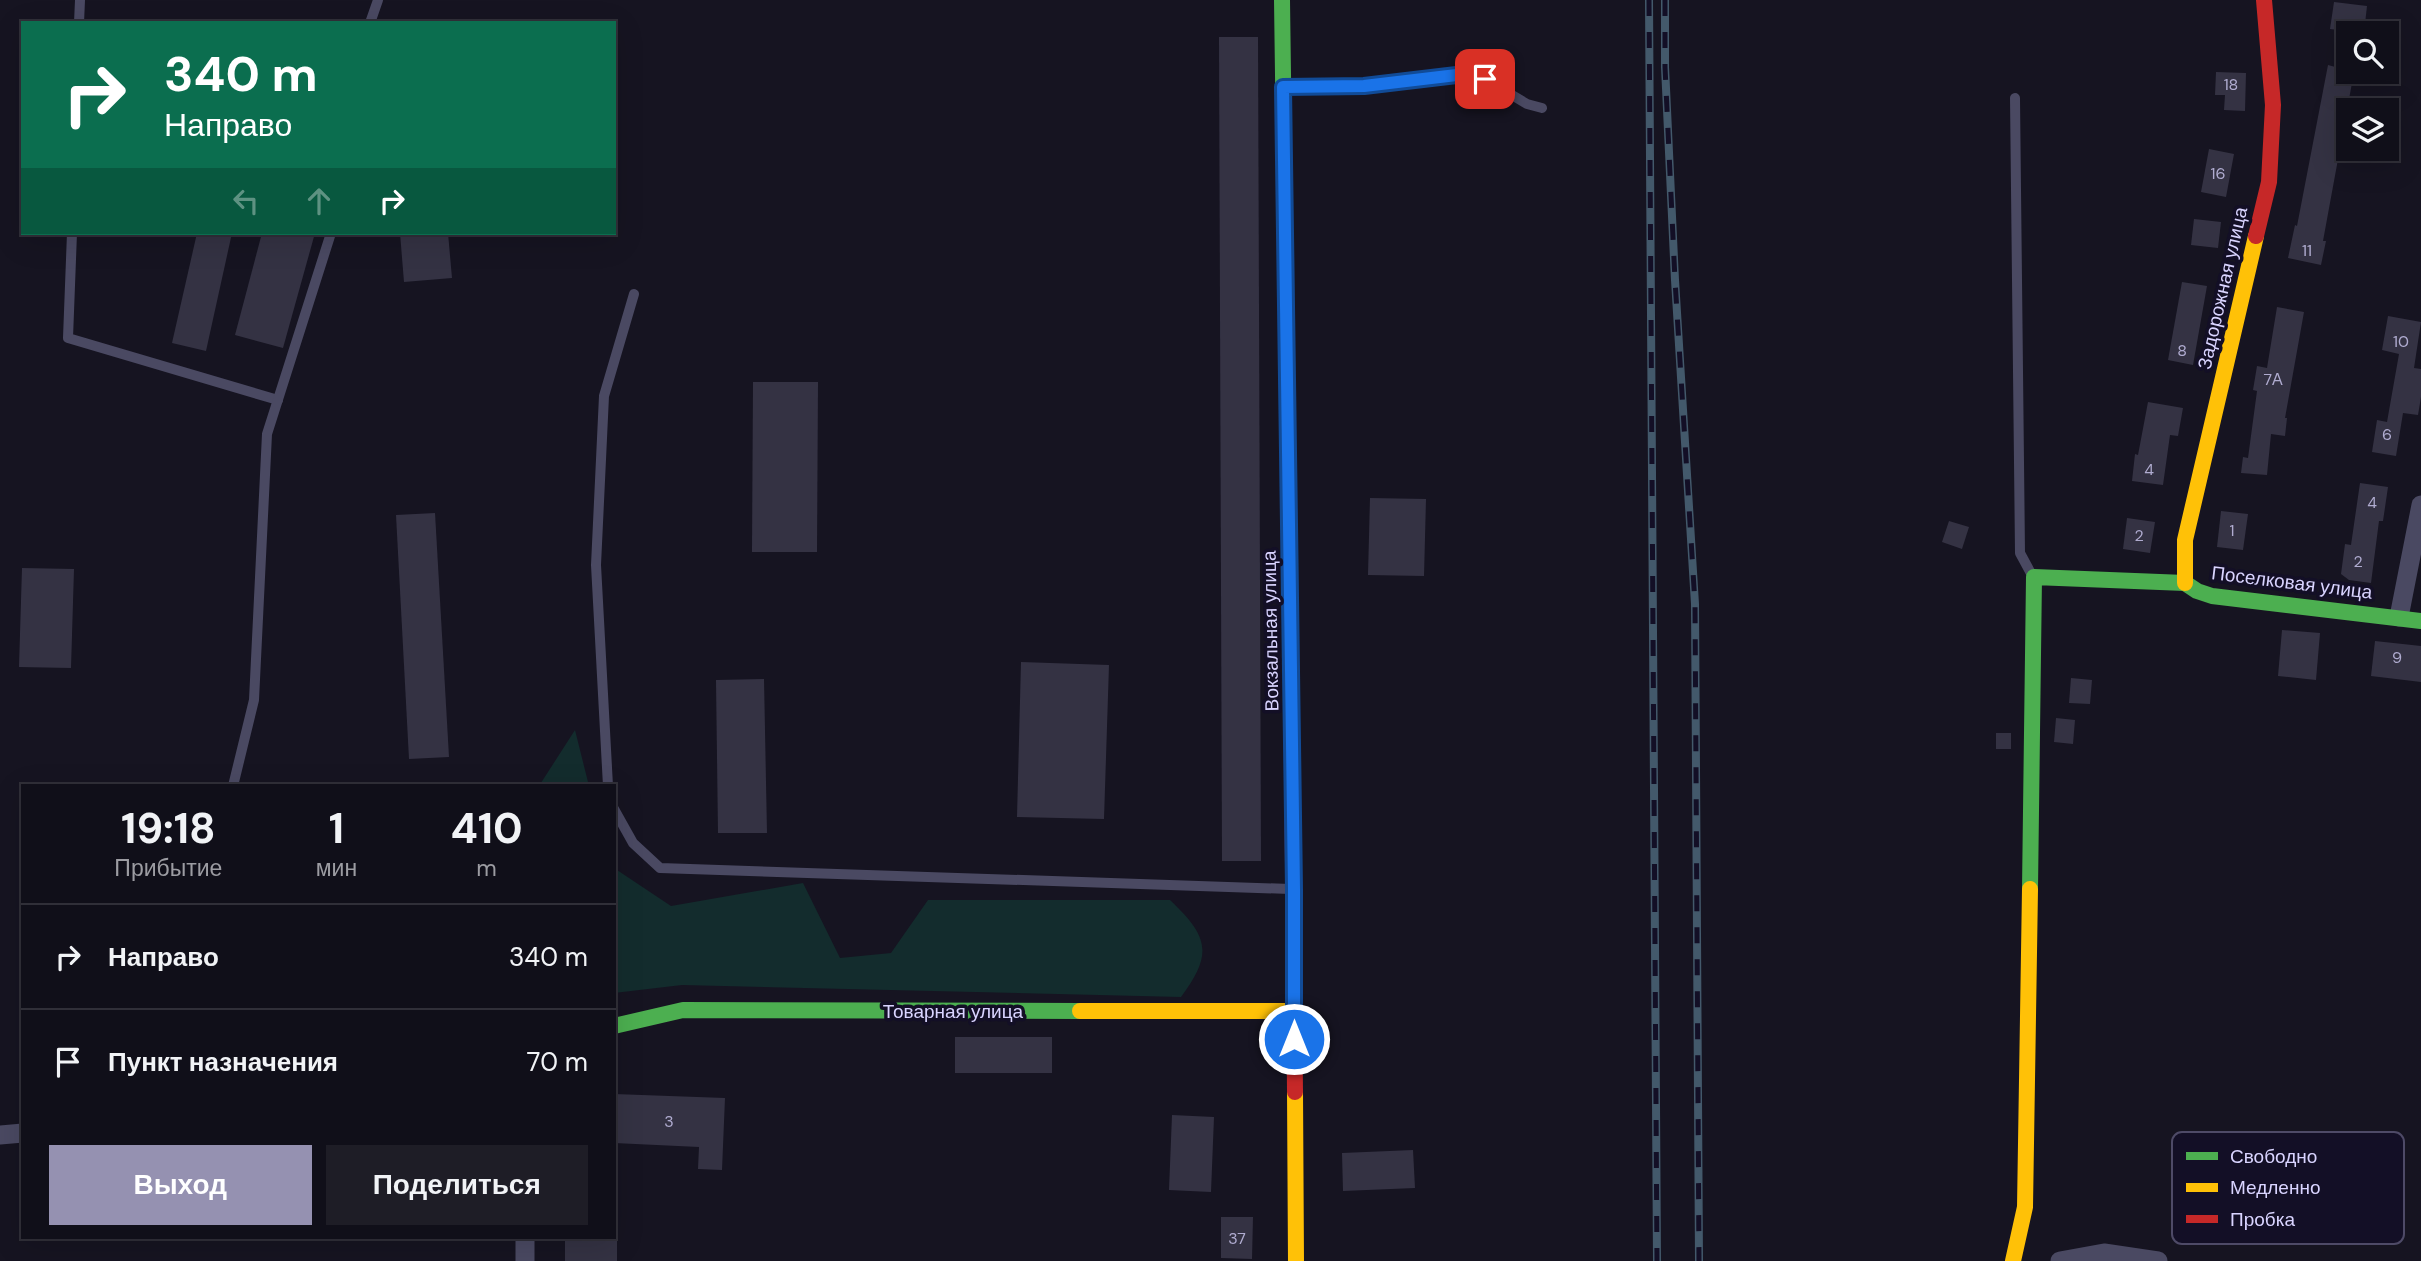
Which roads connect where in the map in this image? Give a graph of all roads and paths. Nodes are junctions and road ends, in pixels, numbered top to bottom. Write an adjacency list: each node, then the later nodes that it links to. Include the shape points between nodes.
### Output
1 (80, 0): 5 (lane)
2 (378, 0): 6 (lane)
3 (1282, 0): 7 (street, Вокзальная улица)
4 (2264, 0): 16 (street, Задорожная улица, via 2273,105 2269,182 2185,540)
5 (79, 21)
6 (371, 21)
7 (1283, 87): 9 (lane, via 1364,86 1465,74 1485,79); 22 (street, Вокзальная улица)
8 (2015, 98): 15 (lane, via 2020,553)
9 (1542, 108)
10 (72, 235): 13 (lane, via 68,338)
11 (330, 235): 13 (lane)
12 (634, 294): 20 (lane, via 604,396 596,565)
13 (278, 400): 19 (lane, via 267,434 254,699)
14 (2421, 505): 17 (street)
15 (2034, 577): 16 (street, Поселковая улица); 30 (street, via 2025,1207)
16 (2185, 583): 17 (street, Поселковая улица, via 2212,596)
17 (2399, 617): 18 (street, Поселковая улица)
18 (2421, 621)
19 (233, 784)
20 (608, 784)
21 (616, 813): 22 (lane, via 633,843 660,868)
22 (1294, 889): 23 (street, Вокзальная улица)
23 (1294, 1011): 24 (street, Товарная улица, via 683,1010); 29 (street, Вокзальная улица)
24 (616, 1026)
25 (21, 1133): 26 (street)
26 (0, 1135)
27 (525, 1239): 28 (street)
28 (526, 1261)
29 (1296, 1261)
30 (2013, 1261)
31 (2060, 1261): 32 (street, via 2105,1253)
32 (2158, 1261)

